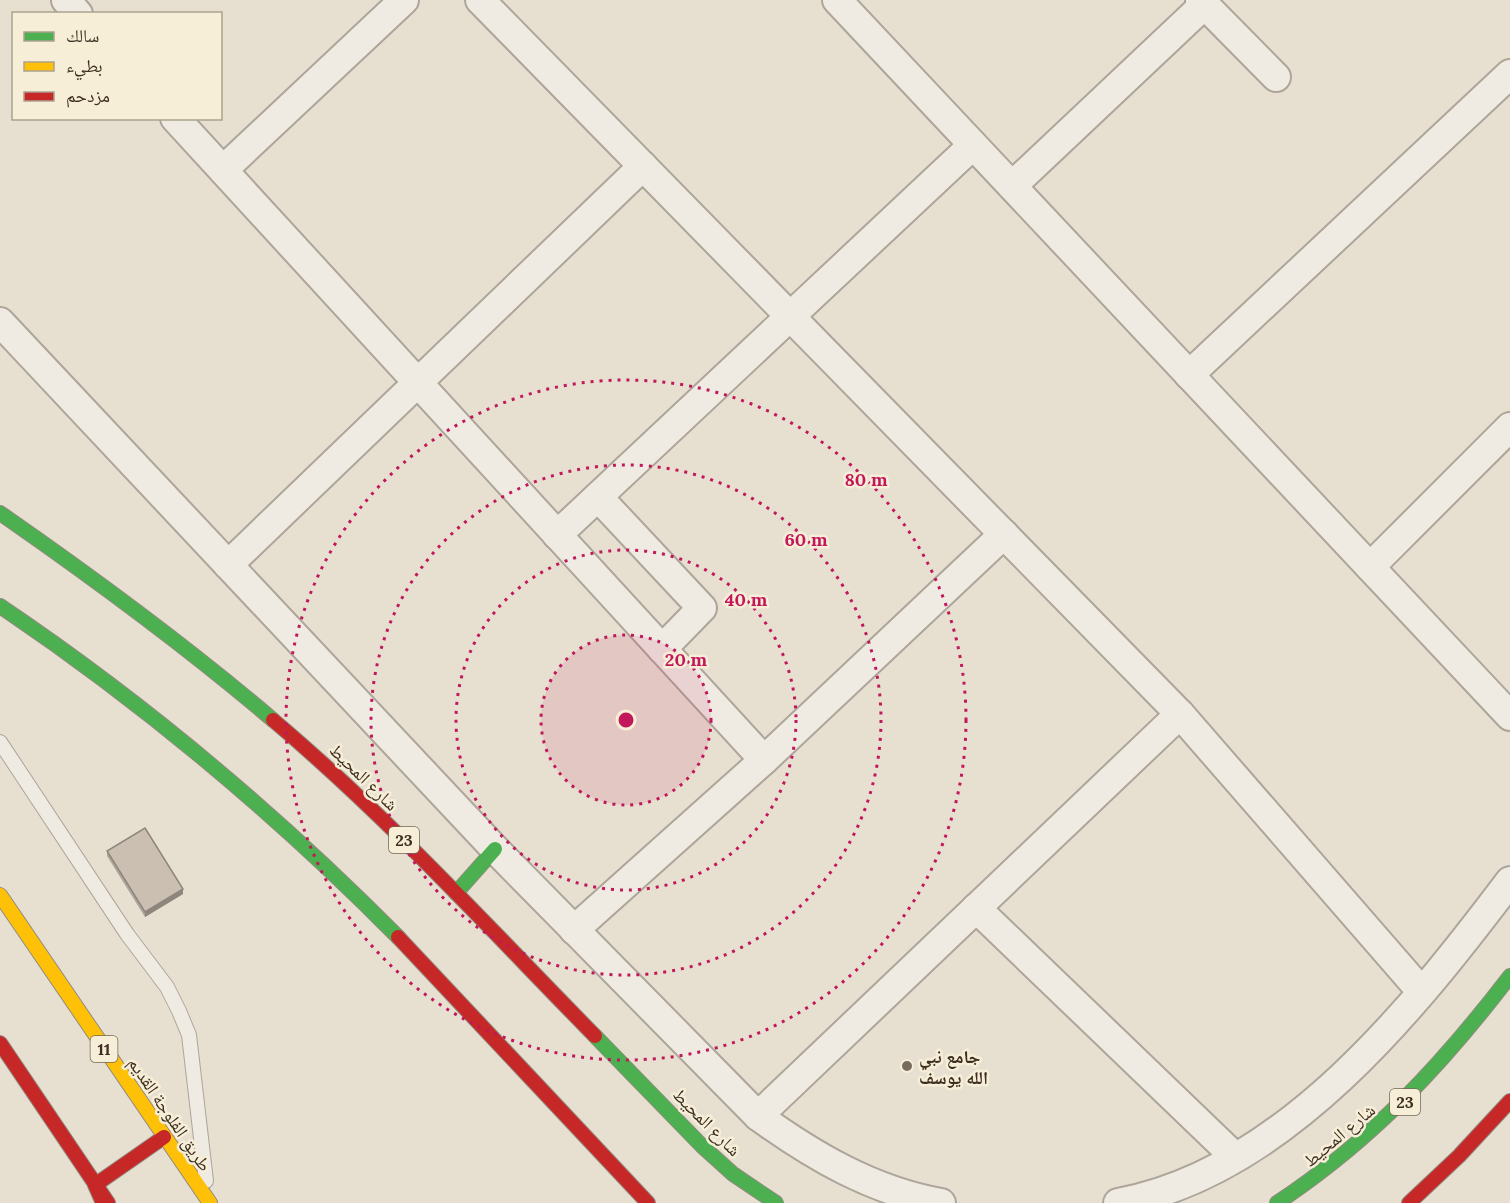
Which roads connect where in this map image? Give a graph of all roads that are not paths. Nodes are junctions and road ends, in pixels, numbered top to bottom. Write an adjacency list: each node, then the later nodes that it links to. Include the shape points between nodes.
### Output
1 (66, 0): 6 (street)
2 (404, 0): 12 (street)
3 (480, 0): 11 (street)
4 (837, 0): 10 (street)
5 (1202, 2): 8 (street); 13 (street)
6 (76, 12)
7 (1510, 74): 16 (street)
8 (1276, 77)
9 (177, 120): 12 (street)
10 (974, 145): 13 (street); 14 (street)
11 (643, 166): 14 (street); 17 (street)
12 (223, 170): 17 (street)
13 (1012, 186): 16 (street)
14 (791, 317): 19 (street); 21 (street)
15 (0, 322): 23 (street)
16 (1190, 375): 24 (street)
17 (418, 383): 22 (street); 23 (street)
18 (1510, 427): 24 (street)
19 (598, 497): 22 (street); 26 (street, via 702,608)
20 (0, 513): 33 (main road, شارع المحيط / 23, via 119,596 258,705 373,809)
21 (1004, 534): 27 (street); 30 (street)
22 (557, 535): 26 (street)
23 (228, 565): 31 (street)
24 (1370, 567): 28 (street)
25 (0, 606): 48 (main road, via 160,723 305,847 378,917)
26 (662, 649): 30 (street)
27 (1180, 714): 35 (street); 38 (street)
28 (1510, 716)
29 (0, 742): 45 (lane, via 179,1011 189,1035)
30 (764, 760): 36 (street)
31 (495, 849): 33 (main road); 36 (street)
32 (1510, 881): 38 (street)
33 (456, 893): 49 (main road, شارع المحيط / 23, via 702,1146)
34 (0, 895): 42 (main road, طريق الفلوجة القديم / 11)
35 (976, 908): 41 (street); 43 (street)
36 (574, 930): 41 (street)
37 (1510, 976): 52 (main road, شارع المحيط / 23, via 1437,1069 1407,1100 1344,1157)
38 (1421, 991): 43 (street, via 1384,1036 1326,1092)
39 (0, 1043): 44 (main road)
40 (1510, 1101): 53 (main road)
41 (758, 1116): 50 (street, via 841,1169 887,1188)
42 (164, 1137): 44 (main road); 45 (main road, طريق الفلوجة القديم / 11)
43 (1235, 1157): 51 (street, via 1178,1187)
44 (95, 1185): 46 (main road); 47 (main road)
45 (209, 1202)
46 (103, 1203)
47 (108, 1203)
48 (648, 1203)
49 (776, 1203)
50 (941, 1203)
51 (1118, 1203)
52 (1277, 1203)
53 (1409, 1203)

